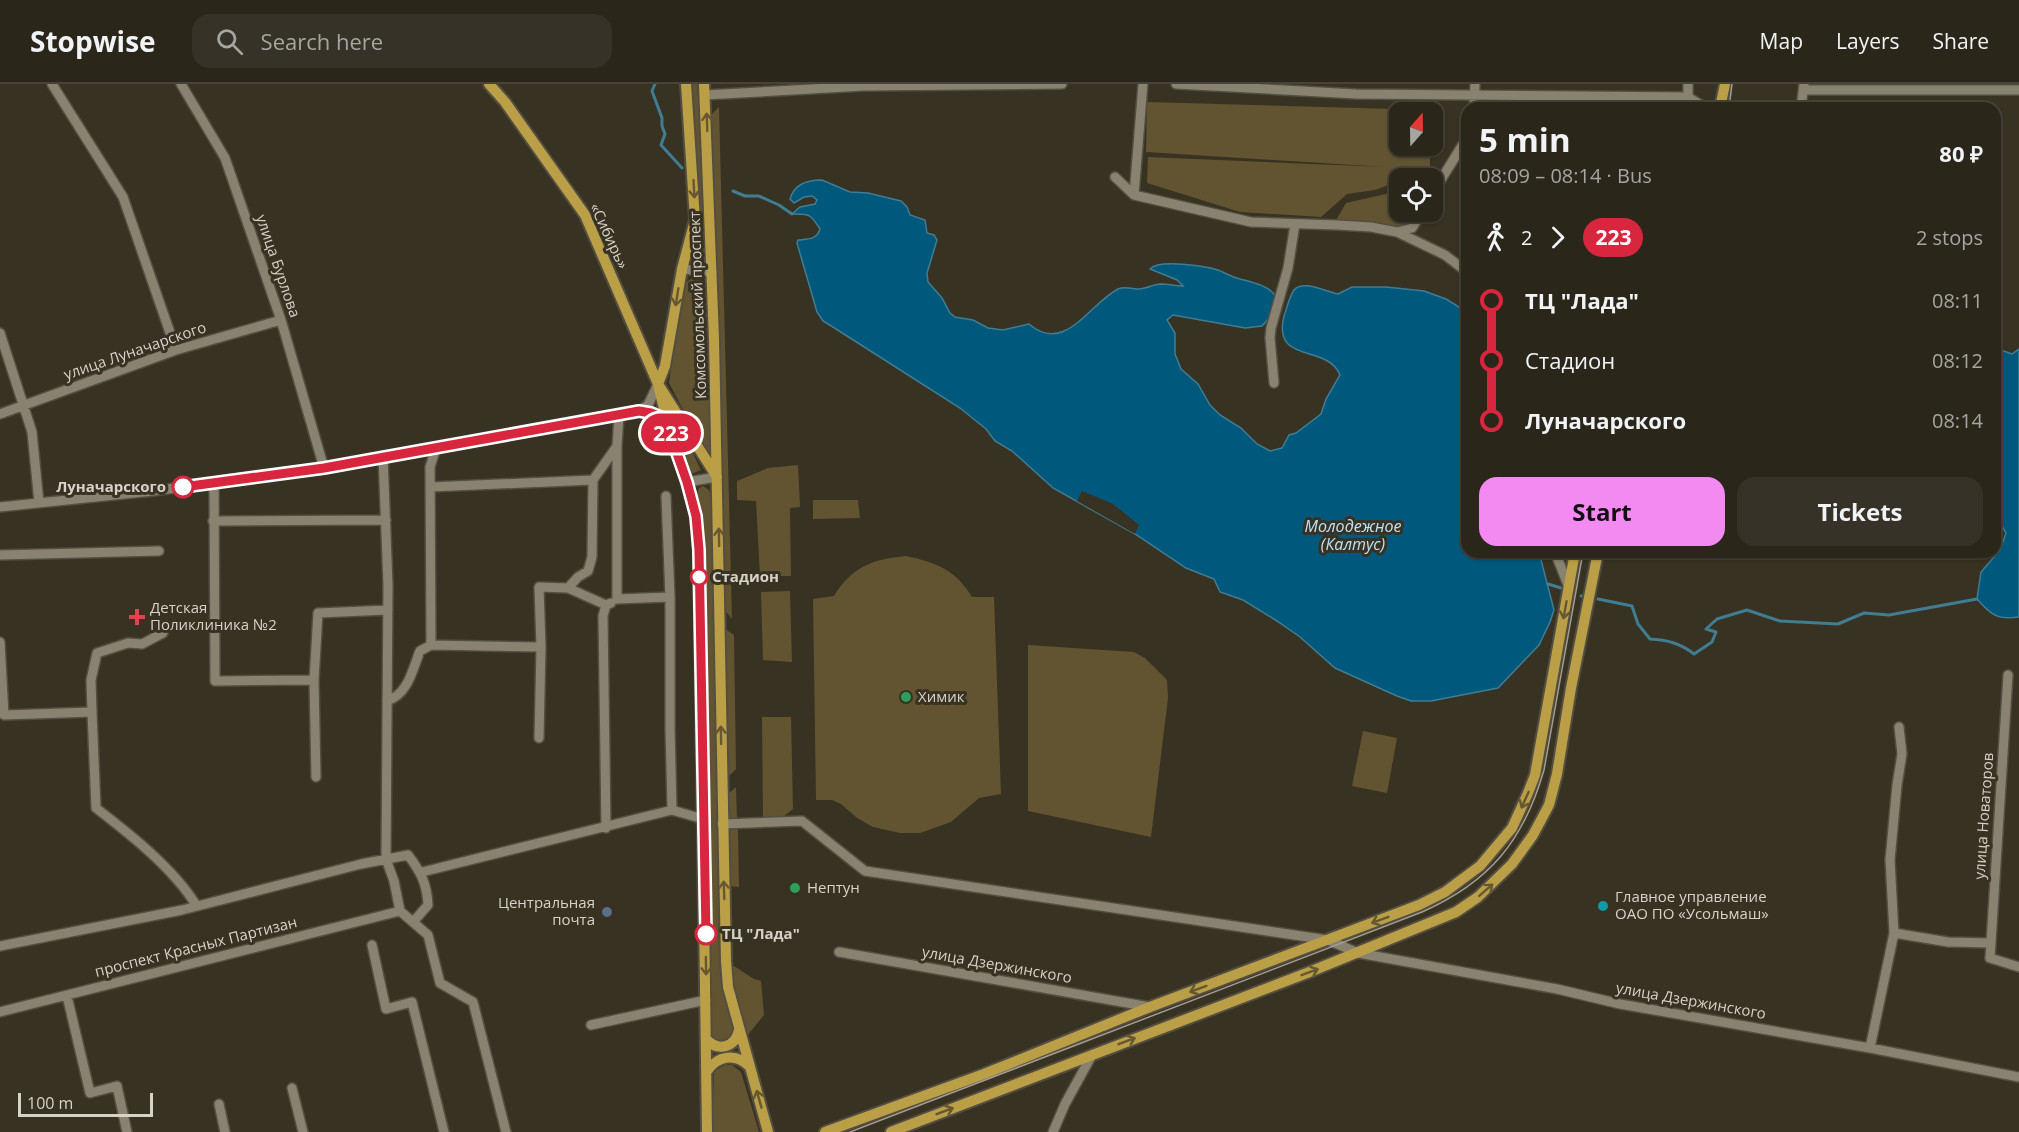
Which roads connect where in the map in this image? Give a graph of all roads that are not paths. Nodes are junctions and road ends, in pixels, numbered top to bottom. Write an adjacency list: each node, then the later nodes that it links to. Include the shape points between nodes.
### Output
1 (52, 84): 38 (street, via 123,197)
2 (181, 84): 36 (street, улица Бурлова, via 225,158)
3 (489, 84): 40 (main road, «Сибирь», via 585,215)
4 (686, 84): 34 (main road, Комсомольский проспект, one-way to 34, via 695,220)
5 (1062, 84): 12 (street)
6 (1143, 84): 29 (street)
7 (1176, 84): 13 (street)
8 (1475, 84): 19 (street)
9 (1517, 84): 20 (street)
10 (1688, 84): 21 (street)
11 (1725, 84): 24 (main road)
12 (864, 85): 16 (street)
13 (1221, 85): 17 (street)
14 (1804, 87): 15 (street); 25 (street)
15 (1936, 87): 18 (street)
16 (705, 89): 35 (main road, Комсомольский проспект, one-way to 16)
17 (1356, 89): 19 (street)
18 (2019, 90)
19 (1475, 96): 20 (street); 22 (street)
20 (1514, 96): 21 (street)
21 (1688, 97): 23 (street)
22 (1474, 102)
23 (1696, 102)
24 (1721, 102)
25 (1802, 102)
26 (1461, 149): 28 (street)
27 (1115, 177): 29 (street)
28 (1443, 182)
29 (1134, 195): 31 (street, via 1251,222)
30 (1416, 222): 32 (street, via 1412,228)
31 (1295, 224): 32 (street); 39 (street, via 1288,268 1270,328)
32 (1397, 231): 33 (street)
33 (1461, 267)
34 (682, 269): 35 (street); 40 (main road, Комсомольский проспект, one-way to 40, via 665,366)
35 (712, 272): 50 (main road, Комсомольский проспект)
36 (281, 320): 38 (street, улица Луначарского); 49 (street, улица Бурлова)
37 (0, 333): 41 (street)
38 (176, 350): 41 (street, улица Луначарского)
39 (1274, 383)
40 (658, 384): 42 (street, via 648,405); 45 (main road, «Сибирь»); 50 (main road, «Сибирь»)
41 (23, 406): 43 (street, улица Луначарского); 56 (street, via 32,432)
42 (639, 411): 44 (street); 45 (street)
43 (0, 414)
44 (619, 415): 46 (street); 47 (street)
45 (665, 419): 53 (main road, «Сибирь»)
46 (617, 446): 51 (street); 68 (street)
47 (436, 447): 48 (street); 54 (street)
48 (383, 456): 49 (street); 59 (street)
49 (324, 468): 52 (street)
50 (717, 477): 53 (street); 85 (main road, Комсомольский проспект, one-way to 50)
51 (592, 480): 54 (street); 66 (street, via 592,557 588,571)
52 (214, 482): 56 (street); 58 (street)
53 (687, 482): 84 (main road, via 699,550)
54 (430, 487): 73 (street)
55 (666, 496): 67 (street)
56 (39, 503): 57 (street)
57 (0, 507)
58 (213, 520): 59 (street); 76 (street, via 215,681)
59 (386, 520): 70 (street)
60 (159, 551): 61 (street)
61 (0, 555)
62 (1558, 558): 65 (street)
63 (1574, 558): 65 (main road)
64 (1597, 558): 98 (main road, one-way to 64, via 1456,912 1496,881 1533,835 1549,805 1557,774)
65 (1568, 585): 93 (main road, one-way to 93, via 1534,775 1512,828 1480,866 1444,892)
66 (568, 588): 69 (street); 74 (street, via 539,588)
67 (670, 597): 68 (street); 83 (street)
68 (617, 599): 69 (street)
69 (606, 605): 86 (street)
70 (388, 610): 76 (street, via 318,613); 77 (street)
71 (163, 633): 78 (street, via 142,644 128,643 97,653 91,680)
72 (0, 642): 79 (street)
73 (431, 645): 74 (street); 77 (street, via 420,651 398,698)
74 (541, 647): 81 (street)
75 (2008, 675): 94 (street, улица Новаторов)
76 (314, 680): 82 (street)
77 (387, 702): 87 (street)
78 (92, 712): 79 (street); 89 (street, via 96,808 141,845)
79 (2, 715)
80 (1899, 727): 92 (street, via 1902,754 1890,860)
81 (539, 738)
82 (316, 777)
83 (672, 810): 84 (street); 86 (street)
84 (703, 819): 101 (main road, one-way to 101)
85 (722, 824): 93 (street, улица Дзержинского, via 802,821 866,871); 105 (main road, Комсомольский проспект, one-way to 85, via 728,987)
86 (606, 828): 88 (street)
87 (386, 859): 88 (street, via 408,855); 89 (street); 90 (street)
88 (422, 873): 91 (street, via 428,905)
89 (196, 905): 96 (street)
90 (400, 911): 91 (street); 100 (street, проспект Красных Партизан)
91 (413, 922): 118 (street, via 428,935 440,983 473,1002)
92 (1894, 933): 94 (street, via 1948,942); 107 (street)
93 (1328, 940): 98 (street, улица Дзержинского); 102 (main road, one-way to 102)
94 (1991, 943): 99 (street, улица Новаторов, via 1990,958)
95 (372, 945): 117 (street, via 386,1009 412,1002)
96 (0, 946)
97 (839, 952): 102 (street, улица Дзержинского)
98 (1358, 953): 107 (street, улица Дзержинского); 108 (main road, one-way to 98)
99 (2019, 967)
100 (67, 996): 103 (street, проспект Красных Партизан); 114 (street, via 90,1093 117,1086)
101 (706, 1000): 104 (street); 106 (main road)
102 (1150, 1007): 121 (main road)
103 (0, 1012)
104 (591, 1025)
105 (739, 1030): 106 (main road, via 733,1043 724,1047); 109 (main road, Комсомольский проспект)
106 (706, 1039): 110 (main road)
107 (1870, 1048): 111 (street, улица Дзержинского)
108 (1092, 1055): 122 (main road, one-way to 108); 123 (street)
109 (749, 1066): 110 (main road, via 741,1060 725,1058); 120 (main road, Комсомольский проспект, one-way to 109)
110 (707, 1071): 119 (main road)
111 (2019, 1077)
112 (292, 1088): 116 (street)
113 (219, 1104): 115 (street)
114 (127, 1132)
115 (225, 1132)
116 (303, 1132)
117 (444, 1132)
118 (506, 1132)
119 (707, 1132)
120 (768, 1132)
121 (825, 1132)
122 (891, 1132)
123 (1053, 1132)

